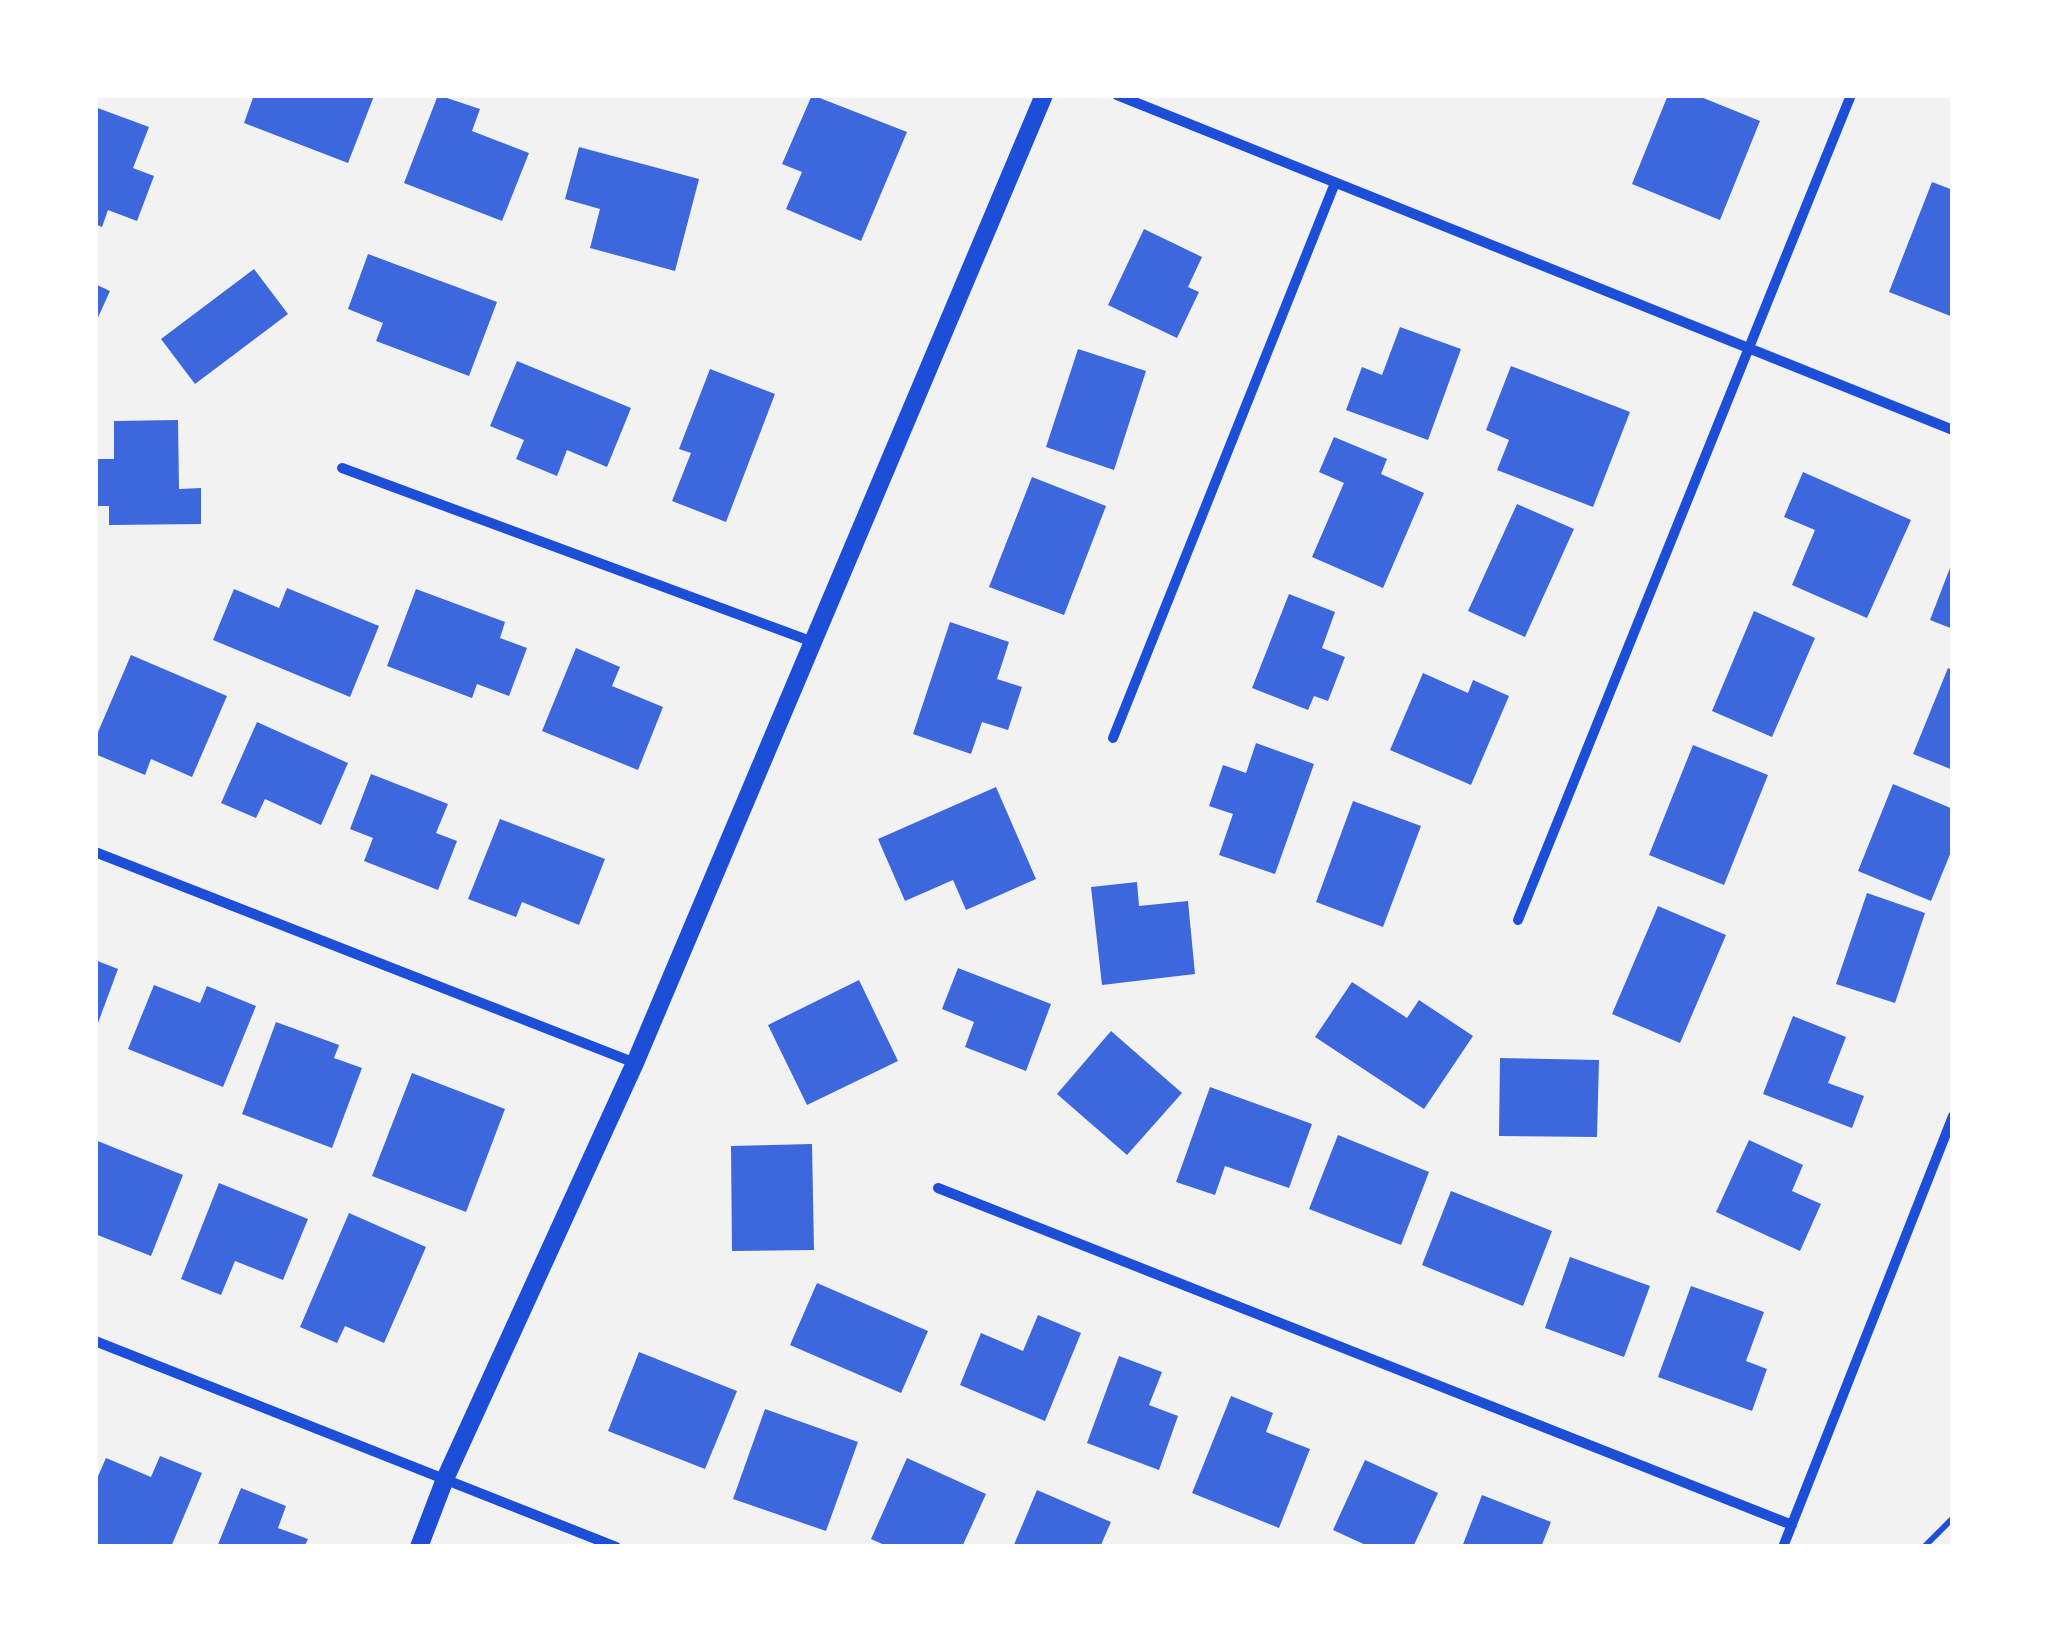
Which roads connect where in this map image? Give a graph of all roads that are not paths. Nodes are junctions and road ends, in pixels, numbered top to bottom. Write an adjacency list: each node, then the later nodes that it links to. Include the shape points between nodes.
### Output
1 (1044, 95): 8 (street)
2 (1116, 95): 4 (street)
3 (1851, 95): 5 (street)
4 (1335, 183): 5 (street); 9 (street)
5 (1750, 349): 6 (street); 11 (street)
6 (1953, 430)
7 (342, 468): 8 (street)
8 (813, 642): 12 (street)
9 (1113, 738)
10 (95, 852): 12 (street)
11 (1518, 920)
12 (635, 1063): 16 (street)
13 (1953, 1116): 17 (street)
14 (938, 1188): 17 (street)
15 (95, 1340): 16 (street)
16 (445, 1479): 18 (street); 19 (street)
17 (1792, 1525): 20 (street)
18 (419, 1547)
19 (616, 1547)
20 (1783, 1547)

